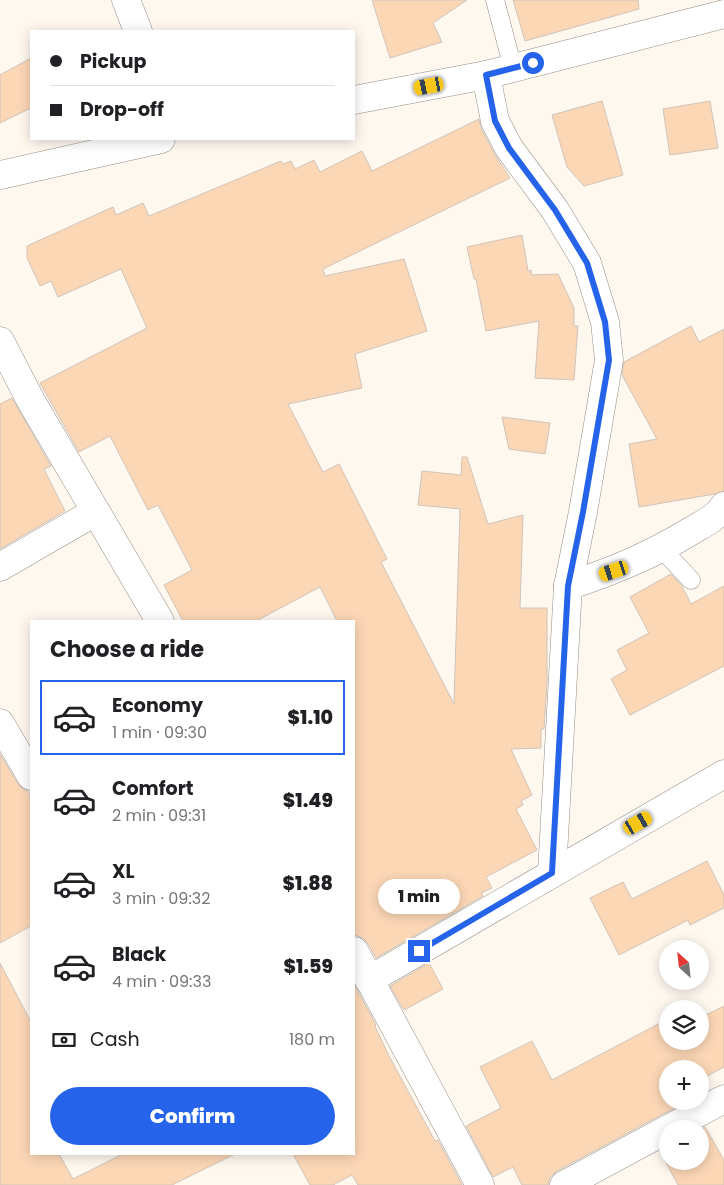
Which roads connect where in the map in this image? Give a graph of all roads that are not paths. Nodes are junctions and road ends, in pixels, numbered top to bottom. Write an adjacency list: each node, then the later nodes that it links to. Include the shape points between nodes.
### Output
1 (126, 0): 5 (street)
2 (495, 0): 6 (lane)
3 (720, 0): 4 (street)
4 (724, 13): 6 (street)
5 (138, 30)
6 (514, 68): 7 (street)
7 (486, 75): 8 (street); 17 (street, via 495,121 509,148 555,210 587,263 605,322 609,360)
8 (355, 100)
9 (157, 140): 10 (street)
10 (0, 175)
11 (0, 341): 13 (street)
12 (724, 506): 14 (street, via 717,516)
13 (95, 512): 15 (street); 18 (street)
14 (662, 549): 16 (lane); 17 (street, via 614,571)
15 (0, 567)
16 (691, 580)
17 (568, 586): 22 (street)
18 (159, 620)
19 (0, 723): 20 (street)
20 (30, 774)
21 (724, 774): 22 (street)
22 (552, 873): 24 (street)
23 (355, 953): 24 (street)
24 (370, 980): 28 (street)
25 (724, 1099): 26 (street)
26 (685, 1120)
27 (659, 1134): 29 (street)
28 (480, 1185)
29 (564, 1185)

